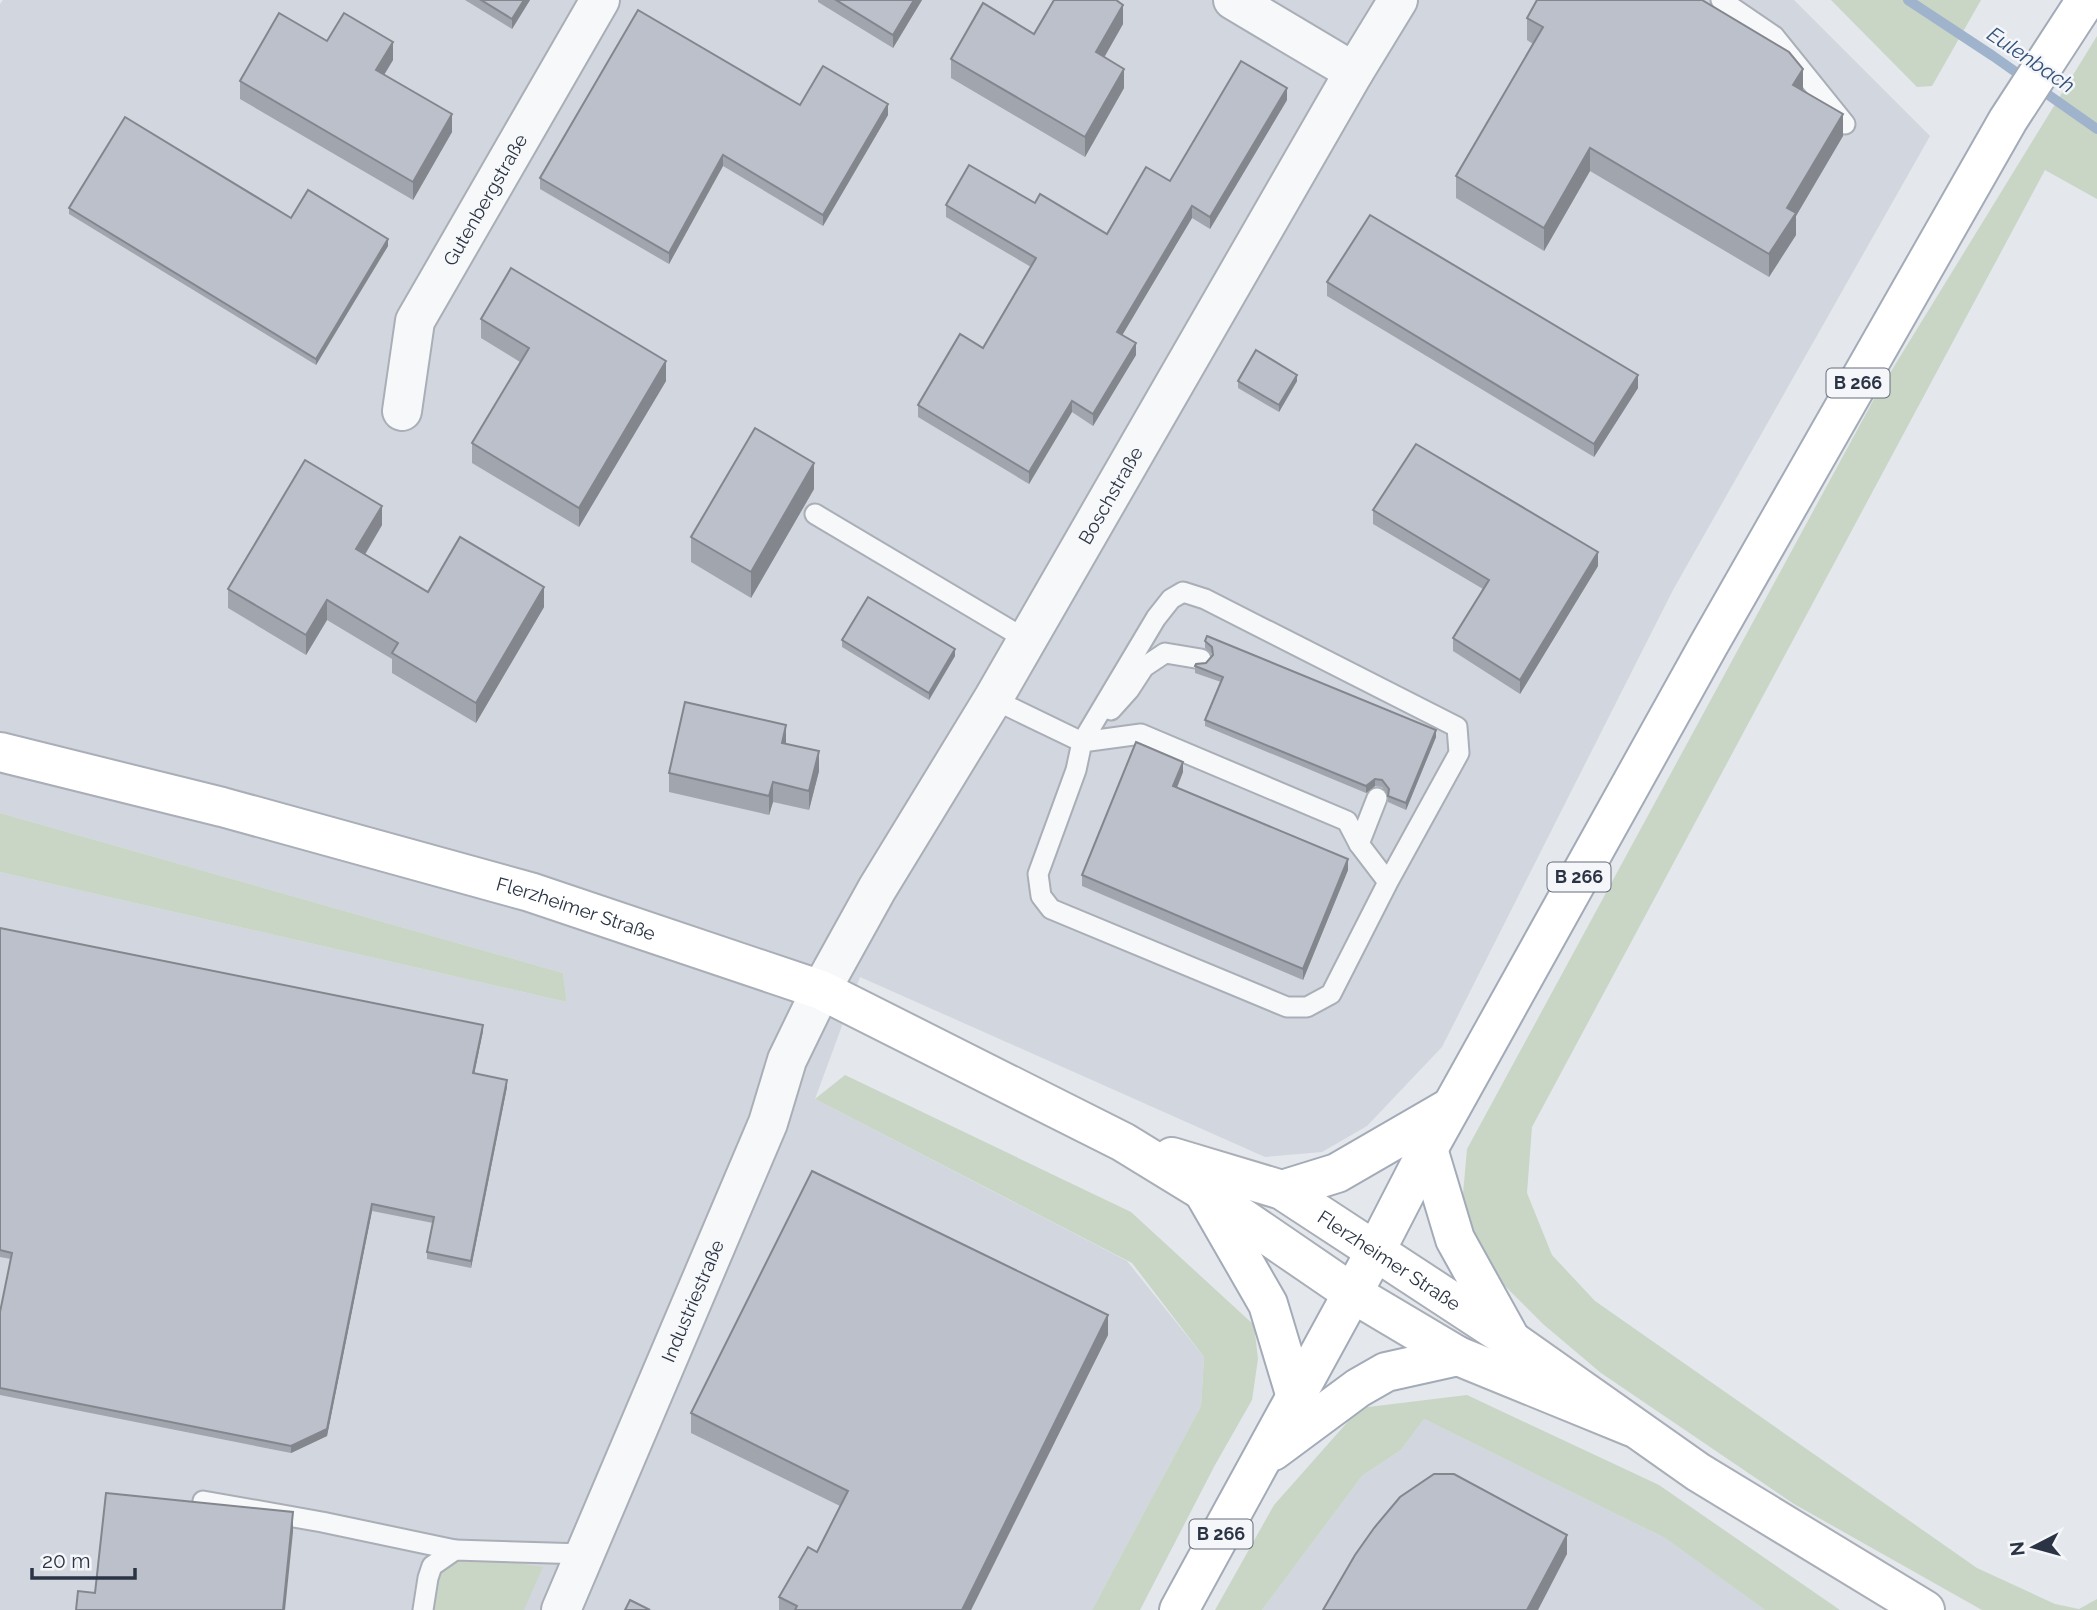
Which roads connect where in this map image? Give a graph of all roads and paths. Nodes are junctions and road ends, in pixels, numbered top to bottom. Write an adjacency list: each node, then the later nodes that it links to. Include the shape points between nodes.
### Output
1 (600, 0): 8 (street, Gutenbergstraße, via 415,321)
2 (1233, 0): 6 (street)
3 (1398, 0): 6 (street, Boschstraße)
4 (1721, 0): 7 (lane, via 1774,36)
5 (2086, 0): 19 (main road, B 266, via 2008,120 1707,646)
6 (1354, 72): 10 (street, Boschstraße)
7 (1845, 124)
8 (402, 411)
9 (815, 514): 10 (lane)
10 (1027, 640): 12 (street, Boschstraße)
11 (1200, 659): 13 (lane, via 1165,653 1143,667 1129,690)
12 (993, 699): 13 (lane); 18 (street, Boschstraße)
13 (1082, 742): 16 (lane, via 1141,734 1347,821); 17 (lane, via 1038,874 1041,896 1051,909 1287,1007 1307,1007 1331,994); 17 (lane, via 1171,599 1183,592 1205,599 1457,727 1459,753)
14 (0, 752): 18 (main road, Flerzheimer Straße, via 222,807 530,892)
15 (1377, 798): 16 (lane)
16 (1359, 844): 17 (lane)
17 (1388, 882)
18 (821, 990): 20 (main road, Flerzheimer Straße); 33 (street, Industriestraße, via 787,1059 768,1123)
19 (1451, 1107): 21 (main road, B 266); 22 (main road, via 1337,1172)
20 (1123, 1142): 22 (main road, Flerzheimer Straße); 23 (main road, Flerzheimer Straße)
21 (1427, 1149): 24 (main road, B 266); 26 (main road, via 1455,1239)
22 (1282, 1190): 24 (main road, Flerzheimer Straße)
23 (1203, 1191): 25 (main road, Flerzheimer Straße); 28 (main road, via 1268,1304)
24 (1376, 1250): 25 (main road, B 266); 26 (main road, Flerzheimer Straße)
25 (1352, 1293): 27 (main road, Flerzheimer Straße); 28 (main road, B 266)
26 (1511, 1340): 29 (main road, Flerzheimer Straße)
27 (1458, 1356): 29 (main road, Flerzheimer Straße); 30 (main road, via 1386,1372)
28 (1296, 1397): 30 (main road, B 266)
29 (1632, 1427): 37 (main road, Flerzheimer Straße)
30 (1263, 1458): 36 (main road, B 266)
31 (203, 1501): 32 (lane)
32 (455, 1550): 33 (lane); 34 (lane, via 432,1566)
33 (585, 1554): 35 (street, Industriestraße)
34 (423, 1610)
35 (561, 1610)
36 (1179, 1610)
37 (1924, 1610)

